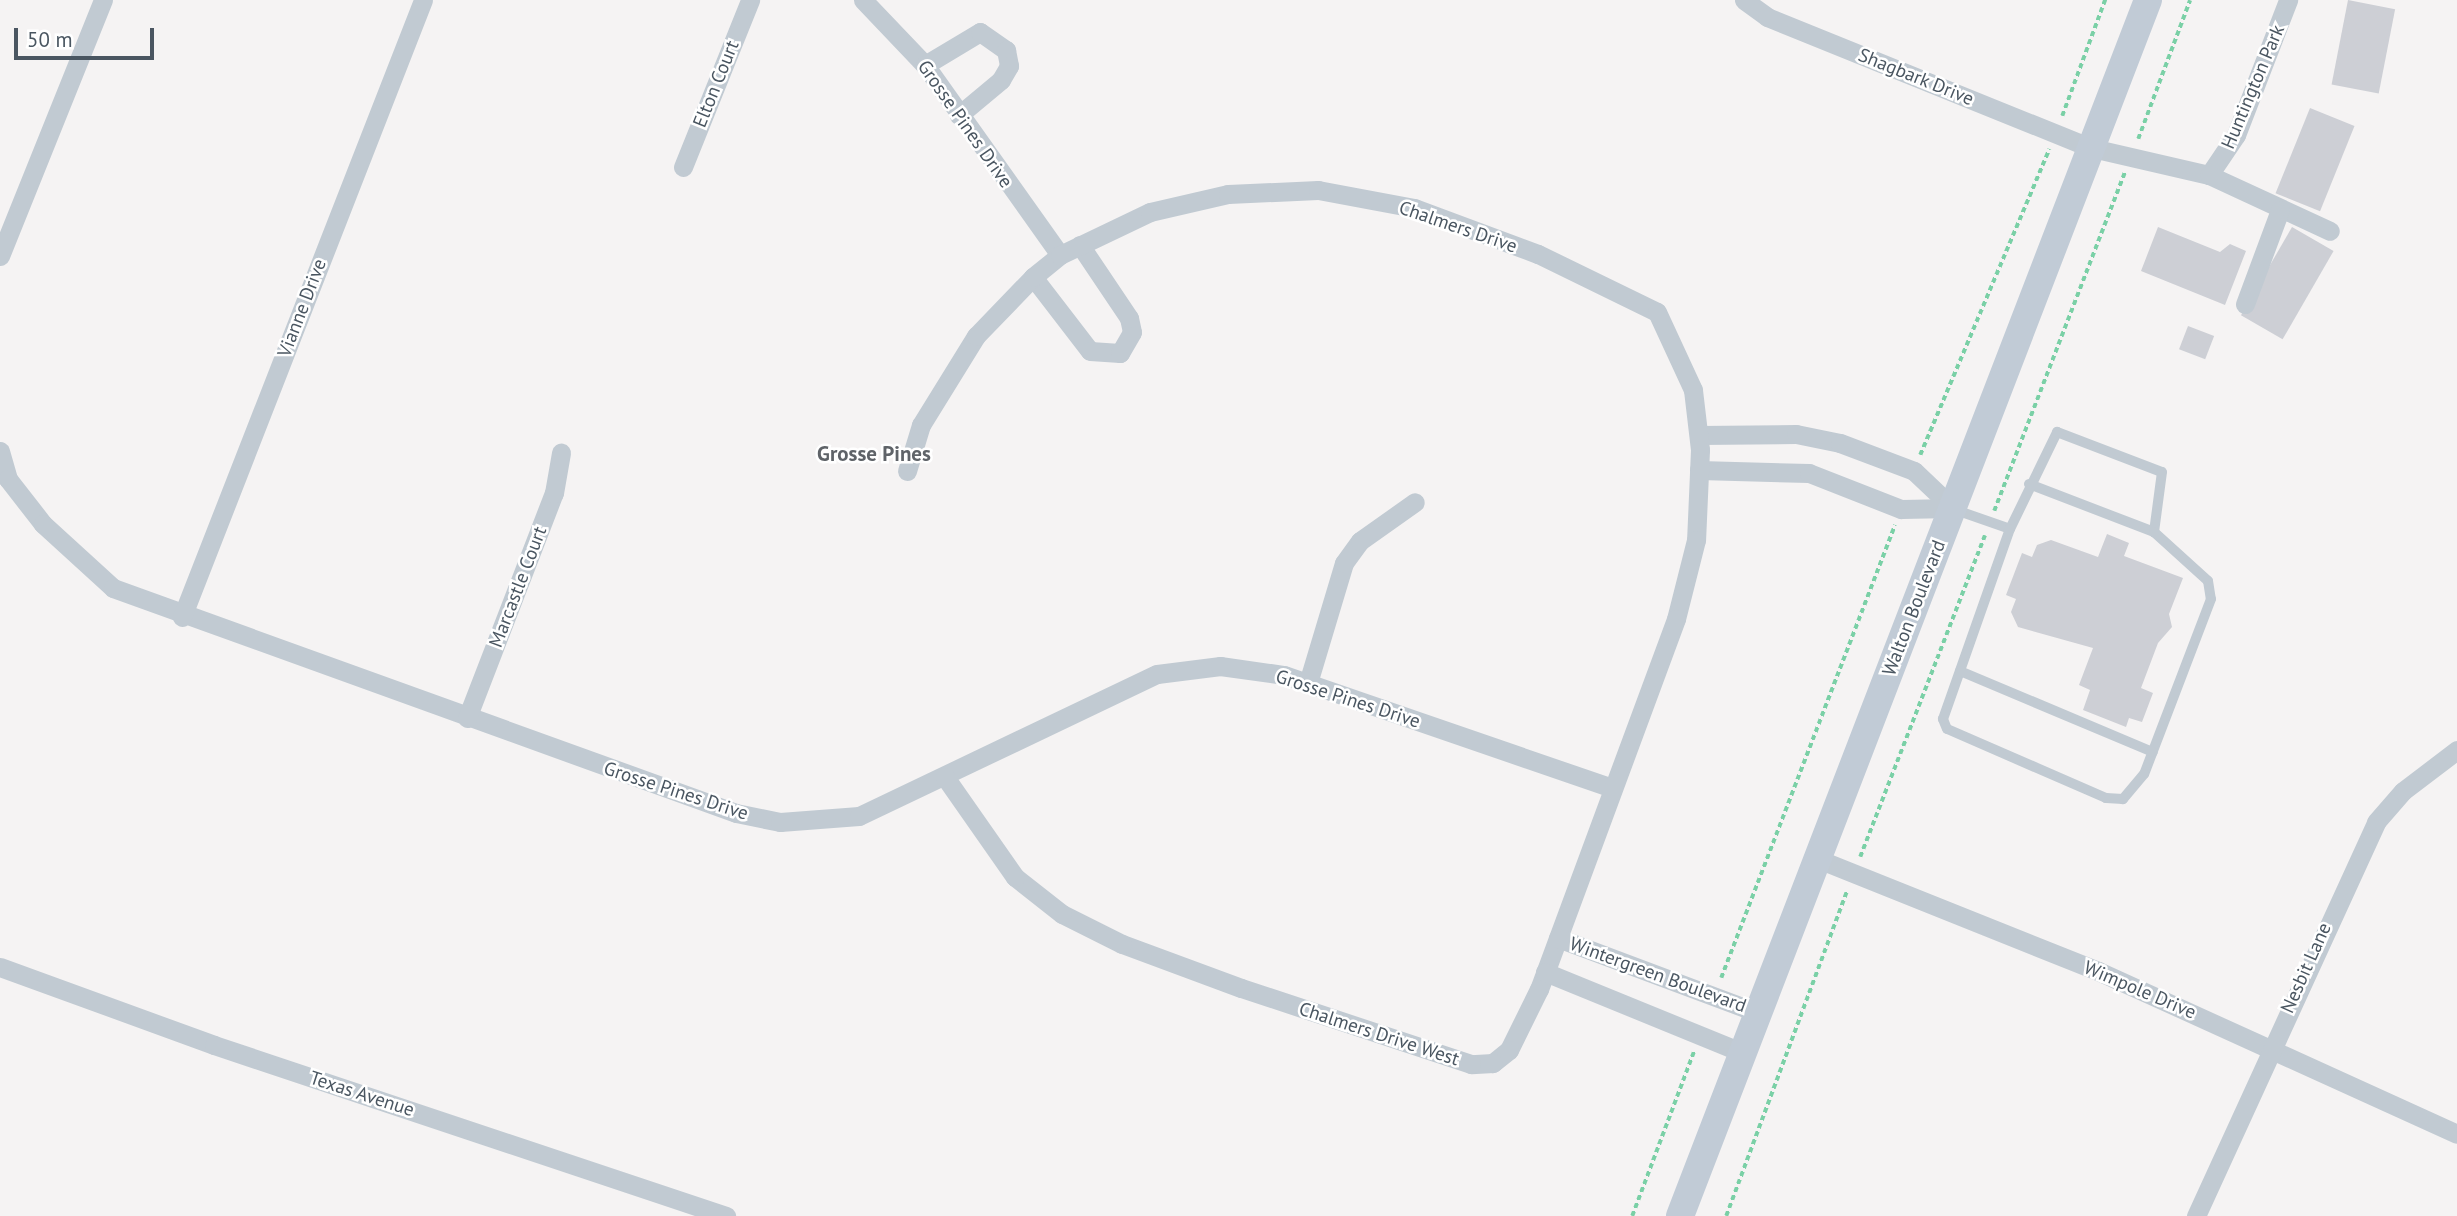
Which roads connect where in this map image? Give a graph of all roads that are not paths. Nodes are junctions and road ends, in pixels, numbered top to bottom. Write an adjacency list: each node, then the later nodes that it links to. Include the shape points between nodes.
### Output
1 (103, 0): 17 (street)
2 (423, 0): 31 (street, Vianne Drive)
3 (750, 0): 11 (street, Elton Court)
4 (863, 0): 8 (street, Grosse Pines Drive)
5 (1744, 0): 10 (street, Shagbark Drive, via 1767,17)
6 (2148, 0): 10 (main road, Walton Boulevard)
7 (2288, 0): 12 (street, Huntington Park, via 2236,135)
8 (925, 65): 9 (street, Grosse Pines Drive); 9 (street, via 980,32 1006,50 1009,66 1001,80)
9 (959, 115): 16 (street, Grosse Pines Drive)
10 (2091, 148): 12 (street); 28 (main road, Walton Boulevard)
11 (683, 167)
12 (2209, 175): 13 (street)
13 (2280, 209): 14 (street); 19 (street)
14 (2330, 231)
15 (1080, 245): 16 (street, Chalmers Drive); 18 (street, via 1129,318 1132,332 1120,353 1090,351); 20 (street, Chalmers Drive, via 1150,212 1228,194 1318,190 1414,208 1538,254 1657,312 1693,390)
16 (1060, 255): 18 (street, Chalmers Drive)
17 (0, 256)
18 (1033, 277): 24 (street, Chalmers Drive, via 976,336 921,425)
19 (2245, 304)
20 (1700, 442): 23 (street, Chalmers Drive West); 28 (street, via 1796,434 1914,471)
21 (0, 450): 25 (street, Grosse Pines Drive)
22 (561, 453): 34 (street, Marcastle Court, via 554,492)
23 (1699, 470): 28 (street, via 1809,473 1901,509); 38 (street, Chalmers Drive West, via 1696,540 1675,619)
24 (907, 471)
25 (4, 481): 31 (street, Grosse Pines Drive, via 82,565 113,588)
26 (2029, 484): 29 (lane); 30 (lane); 30 (lane, via 2057,432 2073,434 2162,472)
27 (1415, 502): 33 (street, via 1360,541 1344,563)
28 (1953, 508): 29 (lane); 39 (main road, Walton Boulevard)
29 (2010, 529): 32 (lane)
30 (2154, 532): 36 (lane, via 2208,581 2211,599)
31 (182, 617): 34 (street, Grosse Pines Drive)
32 (1960, 671): 36 (lane); 36 (lane, via 1942,719 1952,736 2123,799)
33 (1308, 683): 37 (street, Grosse Pines Drive, via 1220,666 1157,674); 38 (street, Grosse Pines Drive)
34 (467, 719): 37 (street, Grosse Pines Drive, via 736,813 779,822 859,816)
35 (2457, 750): 44 (street, Nesbit Lane, via 2403,791 2376,822)
36 (2153, 752)
37 (945, 777): 42 (street, Chalmers Drive West, via 1015,877 1062,914 1122,944 1471,1064 1493,1063 1509,1050)
38 (1610, 787): 40 (street, Chalmers Drive West)
39 (1818, 859): 43 (main road, Walton Boulevard); 44 (street, Wimpole Drive)
40 (1558, 938): 42 (street, Chalmers Drive West); 43 (street, Wintergreen Boulevard)
41 (0, 967): 47 (street, Texas Avenue, via 214,1045)
42 (1545, 972): 45 (street, Wintergreen Boulevard)
43 (1759, 1013): 45 (main road, Walton Boulevard)
44 (2271, 1047): 46 (street, Wimpole Drive); 49 (street, Nesbit Lane)
45 (1743, 1053): 48 (main road, Walton Boulevard)
46 (2457, 1134)
47 (726, 1216)
48 (1680, 1216)
49 (2196, 1216)

